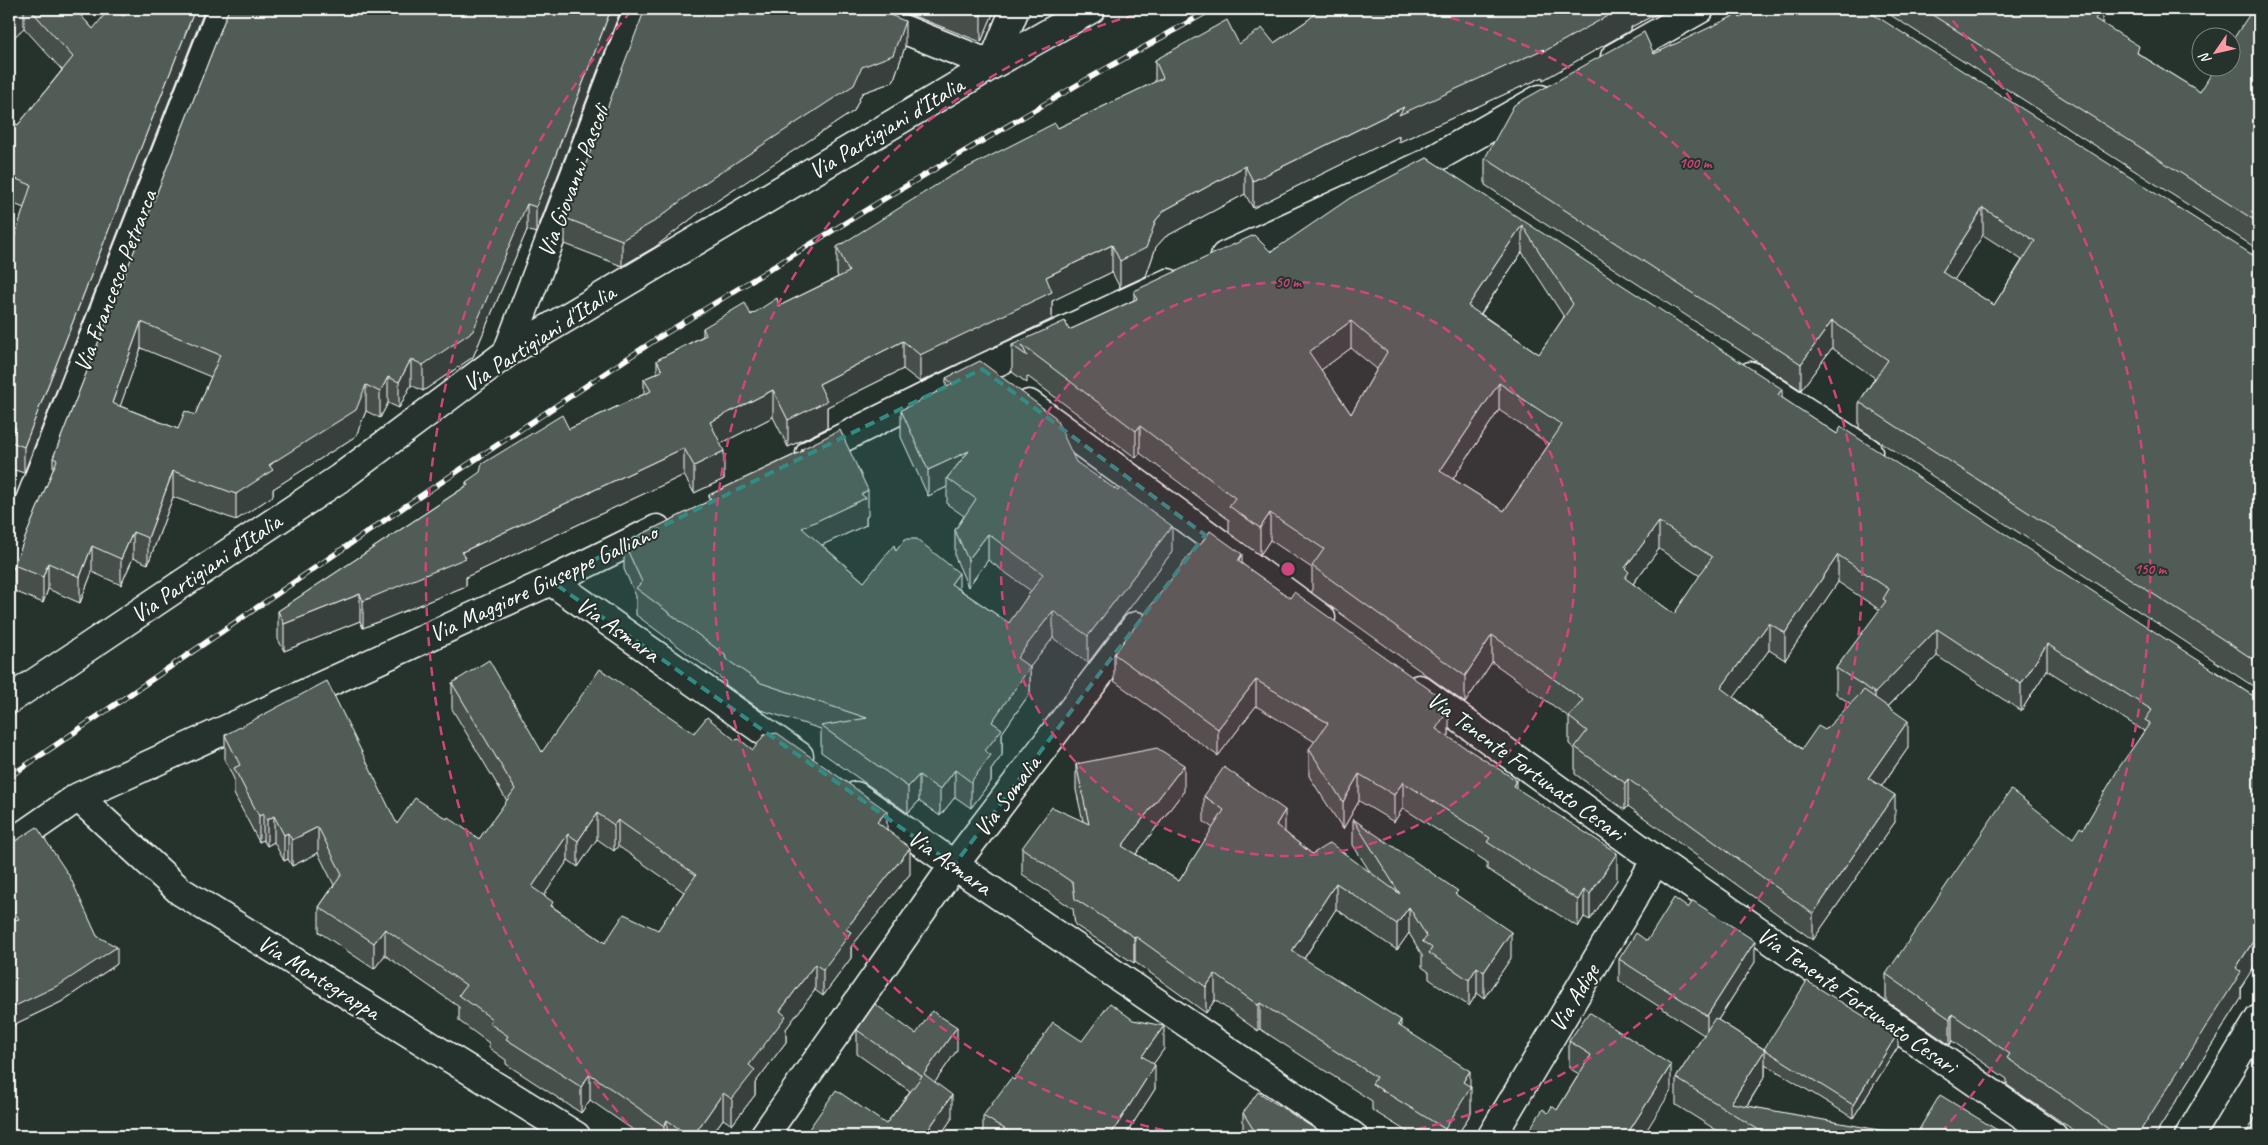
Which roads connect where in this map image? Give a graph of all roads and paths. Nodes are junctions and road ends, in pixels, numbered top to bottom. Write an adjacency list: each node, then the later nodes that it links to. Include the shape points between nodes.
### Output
1 (222, 9): 18 (street, Via Francesco Petrarca)
2 (638, 9): 12 (street, Via Giovanni Pascoli)
3 (853, 9): 7 (street)
4 (1015, 9): 7 (street)
5 (1091, 9): 7 (street, Via Partigiani d'Italia)
6 (1700, 9): 8 (street)
7 (992, 65): 12 (street, Via Partigiani d'Italia)
8 (1597, 67)
9 (1563, 86): 10 (street)
10 (1425, 164): 11 (street); 14 (street)
11 (1450, 180)
12 (507, 353): 23 (street, Via Partigiani d'Italia, via 340,478)
13 (1734, 365): 16 (street)
14 (982, 369): 15 (street); 21 (street, via 1199,543)
15 (788, 464)
16 (1892, 468)
17 (683, 516): 19 (street, Via Maggiore Giuseppe Galliano)
18 (9, 554)
19 (551, 581): 24 (street, Via Maggiore Giuseppe Galliano); 27 (street, Via Asmara)
20 (1152, 606): 27 (street, Via Somalia)
21 (1342, 634)
22 (1399, 674): 26 (street, Via Tenente Fortunato Cesari)
23 (9, 700)
24 (78, 797): 25 (street, Via Maggiore Giuseppe Galliano); 29 (street, Via Montegrappa, via 180,891)
25 (9, 845)
26 (1656, 860): 32 (street, Via Adige); 33 (street, Via Tenente Fortunato Cesari)
27 (954, 865): 30 (street, Via Somalia); 31 (street, Via Asmara)
28 (2259, 1019): 34 (street)
29 (576, 1136)
30 (764, 1136)
31 (1353, 1136)
32 (1492, 1136)
33 (2053, 1136)
34 (2189, 1136)

